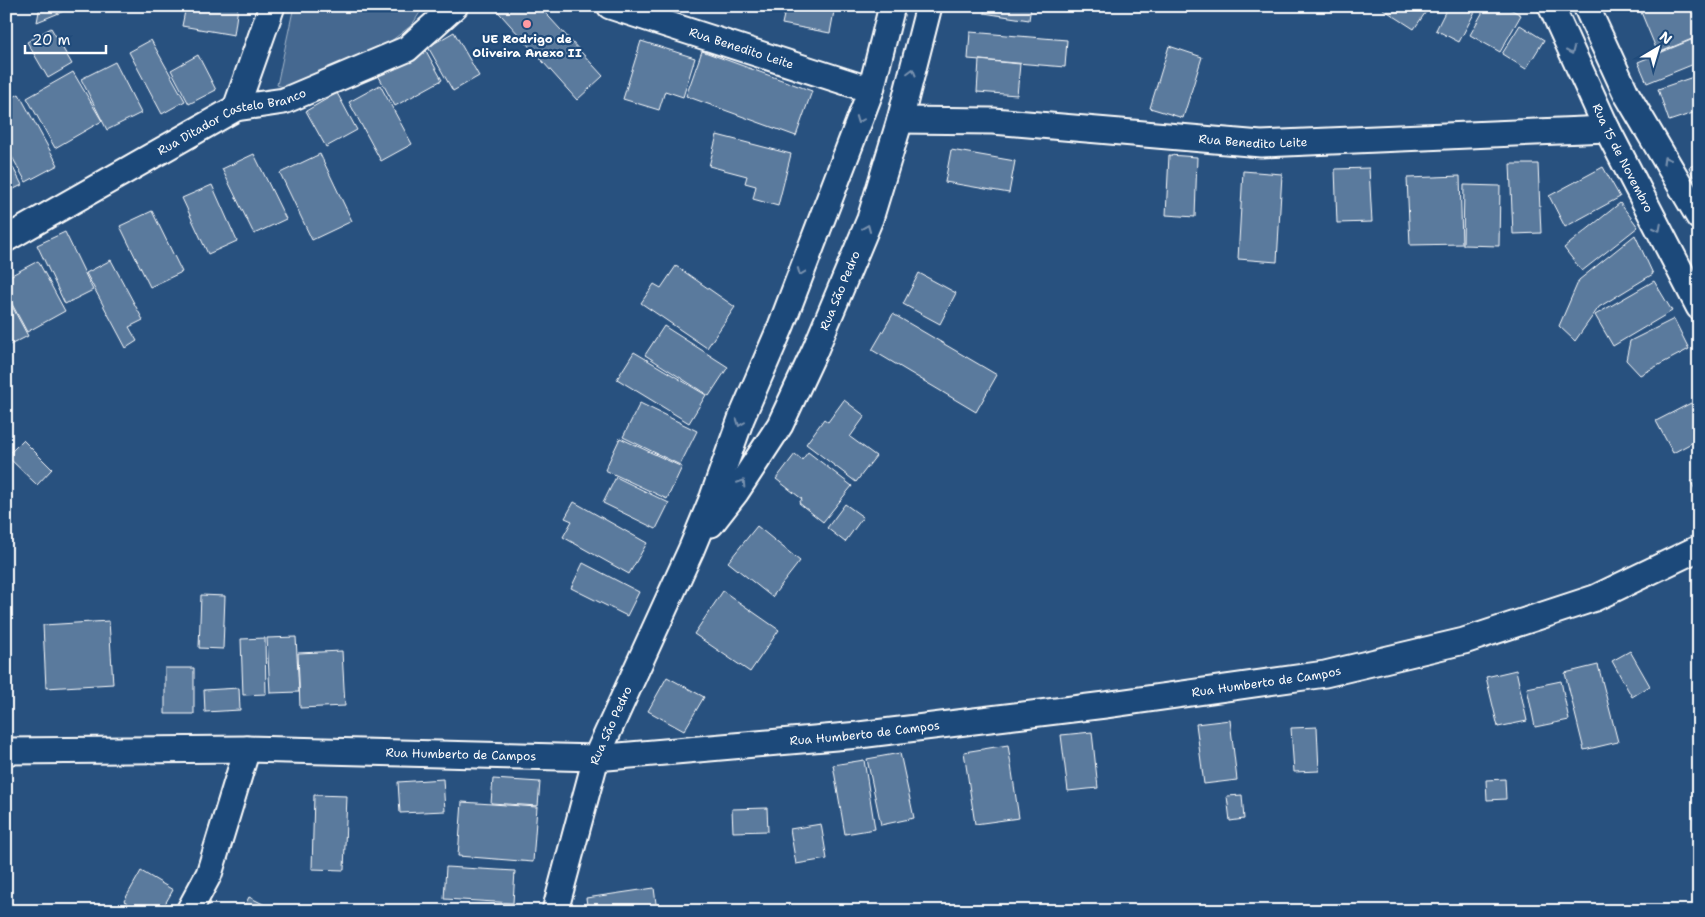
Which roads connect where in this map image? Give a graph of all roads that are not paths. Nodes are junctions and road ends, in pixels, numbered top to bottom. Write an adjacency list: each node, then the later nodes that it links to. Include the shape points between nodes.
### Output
1 (272, 6): 9 (street)
2 (455, 6): 9 (street, Rua Ditador Castelo Branco, via 407,49 284,101)
3 (610, 6): 8 (street, Rua Benedito Leite)
4 (892, 6): 8 (street, Rua São Pedro)
5 (929, 6): 10 (street, Rua São Pedro, one-way to 5)
6 (1551, 6): 11 (street, Rua 15 de Novembro, one-way to 11)
7 (1586, 6): 12 (street, one-way to 7, via 1626,93)
8 (871, 90): 16 (street, Rua São Pedro, one-way to 16)
9 (236, 108): 13 (street, Rua Ditador Castelo Branco)
10 (900, 120): 11 (street, Rua Benedito Leite, via 993,121 1261,144); 16 (street, Rua São Pedro, one-way to 10, via 736,492 780,425 870,219)
11 (1607, 129): 14 (street, Rua 15 de Novembro, one-way to 14)
12 (1699, 218)
13 (6, 239)
14 (1699, 307)
15 (1699, 548): 19 (street, Rua Humberto de Campos, via 1595,598 1464,641 1325,674 869,734)
16 (691, 550): 19 (street, Rua São Pedro)
17 (247, 749): 18 (street, Rua Humberto de Campos); 19 (street, Rua Humberto de Campos); 20 (street, via 209,874)
18 (6, 751)
19 (596, 758): 21 (street, Rua São Pedro)
20 (188, 911)
21 (555, 911)

